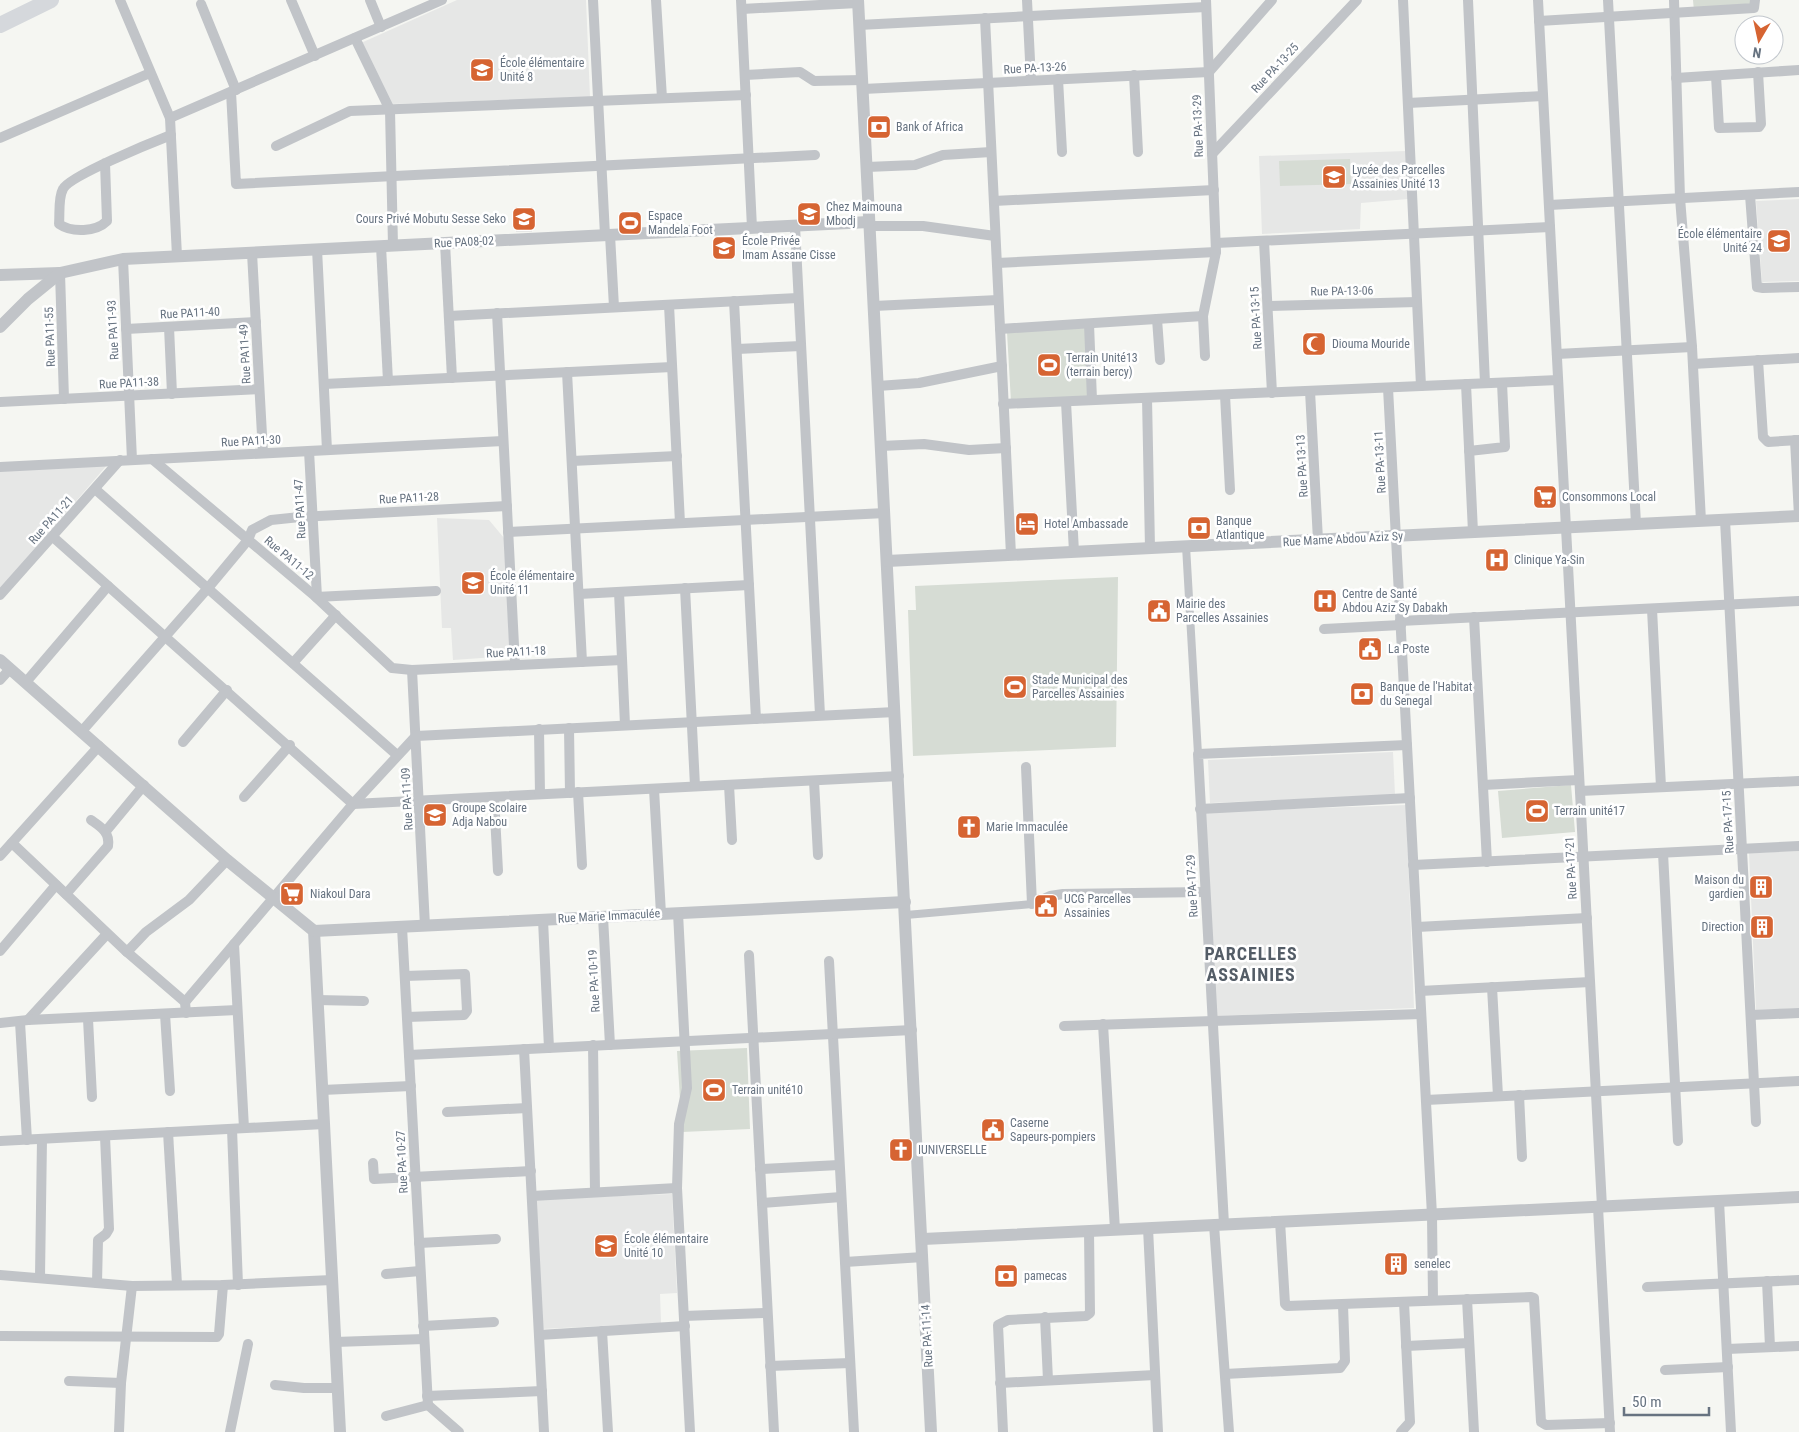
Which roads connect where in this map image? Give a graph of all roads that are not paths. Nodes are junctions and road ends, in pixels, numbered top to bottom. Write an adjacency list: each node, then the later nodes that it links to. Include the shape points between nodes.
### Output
1 (51, 0): 26 (main road)
2 (120, 0): 34 (street)
3 (291, 0): 30 (street)
4 (370, 0): 28 (street)
5 (442, 0): 28 (street)
6 (593, 0): 48 (street)
7 (656, 0): 46 (street)
8 (1027, 0): 22 (street)
9 (1272, 0): 32 (street)
10 (1357, 0): 58 (street, Rue PA-13-25)
11 (1403, 0): 49 (street)
12 (1468, 0): 47 (street)
13 (1538, 0): 25 (street, Rue PA-17-21)
14 (1608, 0): 23 (street)
15 (1674, 0): 21 (street)
16 (1755, 0): 21 (street, via 1754,8)
17 (858, 1): 19 (street); 27 (street, Rue PA-11-14)
18 (201, 4): 43 (street)
19 (741, 4): 35 (street)
20 (1206, 4): 22 (street); 32 (street, Rue PA-13-29)
21 (1675, 13): 23 (street); 38 (street)
22 (1028, 16): 24 (street); 40 (street)
23 (1609, 17): 25 (street); 70 (street)
24 (985, 18): 27 (street); 41 (street)
25 (1539, 21): 45 (street, Rue PA-17-21)
26 (0, 25)
27 (859, 25): 42 (street, Rue PA-11-14)
28 (382, 26): 29 (street)
29 (355, 38): 30 (street); 50 (street)
30 (315, 56): 43 (street)
31 (1799, 70): 33 (street)
32 (1209, 72): 36 (street, Rue PA-13-26); 58 (street, Rue PA-13-29)
33 (1758, 72): 37 (street); 37 (street, via 1759,127 1719,128)
34 (150, 73): 51 (street); 53 (street)
35 (745, 75): 42 (street, Rue PA-13-26, via 800,72 814,81); 44 (street)
36 (1134, 75): 39 (street, Rue PA-13-26); 57 (street)
37 (1716, 76): 38 (street)
38 (1676, 78): 68 (street)
39 (1058, 79): 40 (street, Rue PA-13-26); 56 (street)
40 (1031, 80): 41 (street, Rue PA-13-26)
41 (988, 83): 42 (street, Rue PA-13-26); 55 (street)
42 (862, 85): 63 (street, Rue PA-11-14)
43 (234, 91): 51 (street); 64 (street, via 236,184)
44 (746, 95): 46 (street); 60 (street)
45 (1543, 96): 47 (street); 71 (street, Rue PA-17-21)
46 (662, 98): 48 (street)
47 (1472, 100): 49 (street); 76 (street)
48 (598, 101): 50 (street); 62 (street)
49 (1408, 103): 77 (street)
50 (390, 110): 54 (street, via 350,111); 64 (street)
51 (170, 118): 52 (street)
52 (171, 134): 61 (street); 86 (street)
53 (1, 135)
54 (276, 146)
55 (992, 152): 63 (street, via 943,155 915,165); 69 (street)
56 (1062, 152)
57 (1138, 152)
58 (1212, 154): 65 (street, Rue PA-13-29)
59 (815, 155): 60 (street)
60 (749, 158): 62 (street); 75 (street)
61 (105, 162): 61 (street, via 107,221 101,227 82,230 59,224 64,186)
62 (602, 165): 64 (street); 78 (street)
63 (867, 167): 72 (street, Rue PA-11-14)
64 (392, 176): 82 (street)
65 (1214, 190): 69 (street); 83 (street, Rue PA-13-29)
66 (1799, 192): 67 (street)
67 (1750, 195): 68 (street); 91 (street, via 1757,287)
68 (1680, 198): 70 (street); 111 (street)
69 (994, 201): 79 (street)
70 (1619, 201): 71 (street); 113 (street)
71 (1549, 205): 74 (street, Rue PA-17-21)
72 (870, 224): 73 (street, Rue PA08-02); 79 (street, via 923,226); 97 (street, Rue PA-11-14)
73 (794, 226): 75 (street, Rue PA08-02); 92 (street)
74 (1550, 227): 76 (street); 114 (street, Rue PA-17-21)
75 (752, 228): 78 (street, Rue PA08-02)
76 (1478, 230): 77 (street); 130 (street)
77 (1414, 234): 80 (street); 95 (street)
78 (608, 235): 81 (street, Rue PA08-02); 99 (street)
79 (995, 236): 88 (street)
80 (1264, 241): 83 (street); 98 (street, Rue PA-13-15)
81 (445, 243): 82 (street, Rue PA08-02); 101 (street)
82 (387, 246): 84 (street, Rue PA08-02); 126 (street)
83 (1216, 248): 88 (street); 102 (street, Rue PA-13-29)
84 (317, 249): 85 (street, Rue PA08-02); 128 (street)
85 (252, 253): 86 (street, Rue PA08-02); 104 (street, Rue PA11-49)
86 (177, 256): 87 (street, Rue PA08-02)
87 (123, 259): 89 (street, Rue PA08-02); 108 (street, Rue PA11-93)
88 (997, 263): 93 (street)
89 (60, 273): 90 (street, Rue PA08-02); 106 (street); 141 (street, Rue PA11-55)
90 (0, 275)
91 (1799, 286)
92 (798, 298): 94 (street); 110 (street)
93 (998, 300): 97 (street); 109 (street)
94 (734, 301): 96 (street); 112 (street)
95 (1417, 302): 98 (street, Rue PA-13-06); 132 (street)
96 (669, 305): 99 (street); 121 (street)
97 (874, 306): 131 (street, Rue PA-11-14)
98 (1268, 306): 136 (street, Rue PA-13-15)
99 (614, 307): 100 (street)
100 (497, 313): 101 (street); 123 (street)
101 (449, 316): 124 (street)
102 (1203, 316): 103 (street); 115 (street, Rue PA-13-29)
103 (1157, 319): 105 (street); 117 (street)
104 (256, 322): 107 (street, Rue PA11-40); 134 (street, Rue PA11-49)
105 (1089, 324): 109 (street); 142 (street)
106 (0, 327)
107 (169, 327): 108 (street, Rue PA11-40); 137 (street)
108 (126, 329): 139 (street, Rue PA11-93)
109 (1000, 329): 120 (street)
110 (801, 346): 112 (street); 166 (street)
111 (1692, 347): 113 (street); 119 (street)
112 (737, 349): 167 (street)
113 (1626, 350): 114 (street); 171 (street)
114 (1557, 354): 125 (street, Rue PA-17-21)
115 (1205, 356)
116 (1799, 358): 118 (street)
117 (1160, 360)
118 (1758, 360): 119 (street); 146 (street, via 1763,437 1768,442)
119 (1693, 364): 169 (street)
120 (1002, 366): 131 (street, via 919,383); 145 (street)
121 (672, 367): 122 (street); 154 (street)
122 (567, 372): 123 (street); 158 (street)
123 (500, 376): 124 (street); 147 (street)
124 (452, 378): 126 (street)
125 (1558, 380): 127 (street); 172 (street, Rue PA-17-21)
126 (388, 381): 128 (street)
127 (1502, 383): 130 (street); 152 (street, via 1506,448)
128 (324, 384): 150 (street)
129 (1466, 384): 130 (street); 132 (street); 152 (street)
130 (1486, 384)
131 (878, 386): 148 (street, Rue PA-11-14)
132 (1421, 386): 133 (street)
133 (1388, 388): 135 (street); 176 (street, Rue PA-13-11)
134 (259, 389): 137 (street, Rue PA11-38); 153 (street, Rue PA11-49)
135 (1310, 391): 136 (street); 179 (street, Rue PA-13-13)
136 (1272, 393): 138 (street)
137 (172, 394): 139 (street, Rue PA11-38)
138 (1225, 395): 140 (street); 161 (street)
139 (129, 396): 141 (street, Rue PA11-38); 157 (street, Rue PA11-93)
140 (1147, 398): 142 (street); 181 (street)
141 (64, 399): 143 (street, Rue PA11-38)
142 (1092, 400): 144 (street)
143 (0, 402)
144 (1066, 402): 145 (street); 182 (street)
145 (1003, 404): 149 (street)
146 (1797, 440): 165 (street)
147 (504, 441): 150 (street, Rue PA11-30); 162 (street)
148 (881, 446): 149 (street, via 924,444 969,450); 163 (street, Rue PA-11-14)
149 (1006, 448): 183 (street)
150 (328, 450): 151 (street, Rue PA11-30)
151 (309, 451): 153 (street, Rue PA11-30); 164 (street, Rue PA11-47)
152 (1469, 451): 175 (street)
153 (263, 453): 155 (street, Rue PA11-30)
154 (677, 456): 158 (street); 170 (street)
155 (152, 459): 157 (street, Rue PA11-30); 178 (street, Rue PA11-12)
156 (120, 460): 157 (street, Rue PA11-30); 159 (street, Rue PA11-30); 160 (street, Rue PA11-21)
157 (132, 460)
158 (572, 461): 173 (street)
159 (0, 467)
160 (95, 489): 177 (street, Rue PA11-21); 187 (street)
161 (1230, 490)
162 (507, 506): 164 (street, Rue PA11-28); 174 (street)
163 (885, 513): 166 (street); 184 (street, Rue PA-11-14)
164 (313, 516): 178 (street, Rue PA11-28, via 271,520 252,530); 193 (street, Rue PA11-47)
165 (1799, 516): 168 (street, Rue Mame Abdou Aziz Sy)
166 (810, 517): 167 (street); 214 (street)
167 (746, 520): 170 (street); 185 (street)
168 (1725, 520): 169 (street, Rue Mame Abdou Aziz Sy); 195 (street, Rue PA-17-15)
169 (1702, 521): 171 (street, Rue Mame Abdou Aziz Sy)
170 (680, 523): 173 (street)
171 (1636, 524): 172 (street, Rue Mame Abdou Aziz Sy)
172 (1566, 528): 175 (street, Rue Mame Abdou Aziz Sy); 197 (street, Rue PA-17-21)
173 (575, 529): 174 (street); 191 (street)
174 (508, 532): 207 (street)
175 (1473, 532): 176 (street, Rue Mame Abdou Aziz Sy)
176 (1396, 536): 179 (street, Rue Mame Abdou Aziz Sy); 200 (street, Rue PA-13-11)
177 (53, 537): 186 (street); 192 (street, Rue PA11-21)
178 (248, 540): 187 (street, Rue PA11-28); 193 (street, Rue PA11-12)
179 (1318, 540): 180 (street, Rue Mame Abdou Aziz Sy)
180 (1186, 546): 181 (street, Rue Mame Abdou Aziz Sy); 226 (street, Rue PA-17-29)
181 (1150, 548): 182 (street, Rue Mame Abdou Aziz Sy)
182 (1074, 552): 183 (street, Rue Mame Abdou Aziz Sy)
183 (1010, 555): 184 (street, Rue Mame Abdou Aziz Sy)
184 (887, 561): 213 (street, Rue PA-11-14)
185 (749, 585): 188 (street); 215 (street)
186 (108, 586): 202 (street); 211 (street)
187 (208, 588): 202 (street, Rue PA11-28); 206 (street)
188 (685, 588): 190 (street); 216 (street)
189 (436, 590): 193 (street)
190 (618, 592): 191 (street); 204 (street)
191 (579, 594): 205 (street)
192 (0, 595)
193 (316, 597): 198 (street, Rue PA11-12)
194 (1799, 602): 195 (street)
195 (1730, 605): 196 (street); 233 (street, Rue PA-17-15)
196 (1652, 609): 197 (street); 238 (street)
197 (1570, 613): 199 (street); 230 (street, Rue PA-17-21)
198 (336, 615): 206 (street); 209 (street, Rue PA11-12, via 392,668)
199 (1474, 617): 200 (street); 236 (street)
200 (1401, 623): 201 (street); 224 (street, Rue PA-13-11)
201 (1324, 629)
202 (166, 636): 212 (street); 220 (street, Rue PA11-28)
203 (0, 660): 208 (street)
204 (622, 660): 205 (street, Rue PA11-18); 217 (street)
205 (582, 662): 207 (street, Rue PA11-18)
206 (293, 663): 227 (street)
207 (515, 665): 209 (street, Rue PA11-18)
208 (10, 668): 210 (street); 211 (street)
209 (412, 670): 221 (street, Rue PA-11-09)
210 (0, 680)
211 (26, 682): 220 (street)
212 (227, 690): 222 (street); 223 (street)
213 (895, 712): 214 (street); 229 (street, Rue PA-11-14)
214 (820, 716): 215 (street)
215 (756, 719): 216 (street)
216 (692, 722): 217 (street); 237 (street)
217 (626, 725): 218 (street)
218 (569, 728): 219 (street); 241 (street)
219 (539, 730): 221 (street); 242 (street)
220 (82, 731): 225 (street)
221 (416, 736): 227 (street); 246 (street, Rue PA-11-09)
222 (183, 742)
223 (290, 745): 243 (street); 247 (street)
224 (1407, 745): 226 (street); 245 (street, Rue PA-13-11)
225 (99, 746): 234 (street); 252 (street)
226 (1198, 754): 248 (street, Rue PA-17-29)
227 (397, 755): 247 (street)
228 (1026, 767): 269 (street)
229 (899, 776): 232 (street); 268 (street, Rue PA-11-14)
230 (1579, 780): 236 (street); 240 (street, Rue PA-17-21)
231 (1799, 780): 233 (street)
232 (814, 781): 235 (street); 256 (street)
233 (1739, 784): 238 (street); 254 (street, Rue PA-17-15)
234 (144, 785): 250 (street); 259 (street)
235 (729, 785): 237 (street); 251 (street)
236 (1483, 785): 260 (street)
237 (695, 786): 239 (street)
238 (1661, 787): 240 (street)
239 (654, 788): 241 (street); 271 (street)
240 (1580, 792): 258 (street, Rue PA-17-21)
241 (574, 793): 242 (street); 261 (street)
242 (540, 794): 244 (street)
243 (244, 797)
244 (494, 797): 246 (street); 263 (street)
245 (1410, 798): 248 (street); 262 (street, Rue PA-13-11)
246 (419, 800): 247 (street); 276 (street, Rue PA-11-09)
247 (353, 804): 267 (street)
248 (1200, 808): 265 (street, Rue PA-17-29)
249 (91, 820): 250 (street)
250 (106, 831): 266 (street, via 108,846)
251 (732, 840)
252 (12, 843): 257 (street); 264 (street)
253 (1799, 846): 254 (street)
254 (1742, 849): 255 (street); 298 (street, Rue PA-17-15)
255 (1663, 853): 258 (street); 318 (street)
256 (818, 855)
257 (0, 856)
258 (1583, 857): 260 (street); 274 (street, Rue PA-17-21)
259 (227, 860): 267 (street); 283 (street, via 189,900 146,932)
260 (1487, 862): 262 (street)
261 (582, 865)
262 (1413, 865): 278 (street, Rue PA-13-11)
263 (498, 871)
264 (56, 885): 266 (street); 282 (street)
265 (1205, 892): 269 (street, via 1063,894); 302 (street, Rue PA-17-29)
266 (66, 894): 280 (street)
267 (273, 897): 279 (street); 281 (street)
268 (905, 902): 270 (street, Rue Marie Immaculée); 272 (street, Rue PA-11-14)
269 (1032, 904): 272 (street)
270 (678, 913): 271 (street, Rue Marie Immaculée); 309 (street)
271 (660, 914): 273 (street, Rue Marie Immaculée)
272 (906, 915): 306 (street, Rue PA-11-14)
273 (603, 917): 275 (street, Rue Marie Immaculée); 311 (street, Rue PA-10-19)
274 (1587, 918): 278 (street); 287 (street, Rue PA-17-21)
275 (542, 920): 276 (street, Rue Marie Immaculée); 312 (street)
276 (425, 926): 277 (street, Rue Marie Immaculée)
277 (402, 927): 279 (street, Rue Marie Immaculée); 286 (street, Rue PA-10-27)
278 (1416, 927): 289 (street, Rue PA-13-11)
279 (314, 931): 290 (street)
280 (107, 934): 283 (street); 301 (street)
281 (234, 944): 292 (street); 293 (street)
282 (0, 950)
283 (127, 952): 292 (street)
284 (748, 955): 308 (street)
285 (829, 961): 307 (street)
286 (405, 976): 299 (street, Rue PA-10-27); 299 (street, via 465,974 467,1011 464,1015)
287 (1590, 982): 288 (street); 321 (street, Rue PA-17-21)
288 (1492, 987): 289 (street); 323 (street)
289 (1420, 991): 297 (street, Rue PA-13-11)
290 (317, 1000): 291 (street); 319 (street)
291 (364, 1001)
292 (185, 1002): 294 (street)
293 (238, 1010): 294 (street); 330 (street)
294 (186, 1013): 296 (street)
295 (1799, 1013): 298 (street)
296 (165, 1014): 300 (street); 320 (street)
297 (1421, 1014): 302 (street); 325 (street, Rue PA-13-11)
298 (1751, 1016): 316 (street, Rue PA-17-15)
299 (407, 1017): 314 (street, Rue PA-10-27)
300 (88, 1018): 301 (street); 324 (street)
301 (24, 1021): 303 (street); 335 (street)
302 (1212, 1021): 304 (street); 354 (street, Rue PA-17-29)
303 (0, 1023)
304 (1103, 1024): 305 (street); 356 (street)
305 (1064, 1026)
306 (912, 1030): 307 (street); 359 (street, Rue PA-11-14)
307 (833, 1034): 308 (street); 340 (street)
308 (753, 1038): 309 (street); 341 (street)
309 (686, 1041): 311 (street); 344 (street, via 686,1088 679,1124)
310 (593, 1045): 311 (street); 312 (street); 345 (street)
311 (610, 1045)
312 (549, 1048): 313 (street)
313 (524, 1049): 314 (street); 326 (street)
314 (409, 1055): 317 (street, Rue PA-10-27)
315 (1799, 1081): 316 (street)
316 (1754, 1083): 318 (street); 328 (street, Rue PA-17-15)
317 (411, 1086): 319 (street); 343 (street, Rue PA-10-27)
318 (1675, 1087): 321 (street); 337 (street)
319 (322, 1090): 329 (street)
320 (170, 1091)
321 (1596, 1091): 322 (street); 351 (street, Rue PA-17-21)
322 (1519, 1095): 323 (street); 338 (street)
323 (1498, 1096): 325 (street)
324 (92, 1097)
325 (1426, 1100): 352 (street, Rue PA-13-11)
326 (527, 1108): 327 (street); 342 (street)
327 (447, 1112)
328 (1756, 1122)
329 (324, 1124): 330 (street); 367 (street)
330 (244, 1128): 331 (street)
331 (232, 1129): 332 (street); 373 (street)
332 (168, 1132): 333 (street); 372 (street)
333 (105, 1136): 334 (street); 370 (street, via 109,1229 98,1240)
334 (42, 1139): 335 (street); 366 (street)
335 (27, 1140): 336 (street)
336 (0, 1141)
337 (1678, 1141)
338 (1522, 1157)
339 (373, 1163): 343 (street, via 374,1179)
340 (840, 1164): 341 (street); 347 (street)
341 (760, 1169): 350 (street)
342 (531, 1171): 343 (street); 346 (street)
343 (416, 1177): 360 (street, Rue PA-10-27)
344 (677, 1188): 345 (street); 383 (street)
345 (595, 1192): 346 (street)
346 (532, 1196): 387 (street)
347 (841, 1197): 350 (street); 362 (street)
348 (1799, 1197): 349 (street)
349 (1719, 1201): 351 (street); 371 (street)
350 (762, 1203): 381 (street)
351 (1600, 1207): 352 (street); 413 (street, Rue PA-17-21)
352 (1432, 1215): 353 (street); 378 (street, Rue PA-13-11)
353 (1280, 1222): 354 (street); 380 (street, via 1284,1304 1290,1308)
354 (1219, 1224): 355 (street); 402 (street, Rue PA-17-29)
355 (1148, 1228): 356 (street); 403 (street)
356 (1115, 1230): 357 (street)
357 (1089, 1231): 359 (street); 382 (street, via 1090,1313 1086,1316)
358 (496, 1239): 360 (street)
359 (923, 1239): 361 (street, Rue PA-11-14)
360 (419, 1243): 363 (street, Rue PA-10-27)
361 (923, 1257): 362 (street); 423 (street, Rue PA-11-14)
362 (845, 1262): 398 (street)
363 (420, 1271): 364 (street); 385 (street, Rue PA-10-27)
364 (386, 1274)
365 (0, 1275): 366 (street)
366 (40, 1277): 370 (street)
367 (332, 1280): 373 (street); 391 (street)
368 (1799, 1280): 369 (street)
369 (1767, 1281): 371 (street); 396 (street)
370 (97, 1283): 374 (street)
371 (1723, 1283): 376 (street); 397 (street)
372 (177, 1284): 374 (street); 375 (street)
373 (238, 1285): 375 (street)
374 (132, 1286): 389 (street)
375 (223, 1286): 389 (street, via 217,1337)
376 (1647, 1287)
377 (1467, 1299): 378 (street); 392 (street); 413 (street, via 1534,1298 1542,1424)
378 (1433, 1300): 379 (street)
379 (1404, 1302): 380 (street); 394 (street)
380 (1343, 1305): 402 (street, via 1345,1361 1340,1368)
381 (767, 1313): 383 (street); 399 (street)
382 (1045, 1317): 404 (street); 407 (street, via 1008,1320 998,1325)
383 (684, 1321): 386 (street); 420 (street)
384 (494, 1322): 385 (street)
385 (423, 1326): 390 (street, Rue PA-10-27)
386 (602, 1331): 387 (street); 419 (street)
387 (539, 1335): 410 (street)
388 (0, 1336): 389 (street)
389 (126, 1337): 406 (street)
390 (424, 1339): 391 (street); 411 (street, Rue PA-10-27)
391 (335, 1342): 409 (street)
392 (1470, 1343): 394 (street); 428 (street)
393 (248, 1344): 415 (street)
394 (1406, 1346): 427 (street, via 1410,1422)
395 (1799, 1346): 396 (street)
396 (1770, 1347): 397 (street)
397 (1727, 1349): 400 (street)
398 (850, 1363): 399 (street); 422 (street)
399 (770, 1366): 421 (street)
400 (1728, 1367): 401 (street); 429 (street)
401 (1665, 1370)
402 (1225, 1374): 426 (street, Rue PA-17-29)
403 (1155, 1375): 404 (street); 425 (street)
404 (1048, 1380): 407 (street)
405 (69, 1381): 406 (street)
406 (121, 1383): 414 (street)
407 (1000, 1383): 424 (street)
408 (275, 1385): 409 (street)
409 (338, 1388): 416 (street)
410 (542, 1391): 411 (street); 418 (street)
411 (427, 1400): 412 (street); 417 (street)
412 (386, 1416)
413 (1610, 1427)
414 (119, 1432)
415 (230, 1432)
416 (340, 1432)
417 (459, 1432)
418 (544, 1432)
419 (608, 1432)
420 (690, 1432)
421 (774, 1432)
422 (854, 1432)
423 (931, 1432)
424 (1003, 1432)
425 (1158, 1432)
426 (1229, 1432)
427 (1401, 1432)
428 (1474, 1432)
429 (1731, 1432)

